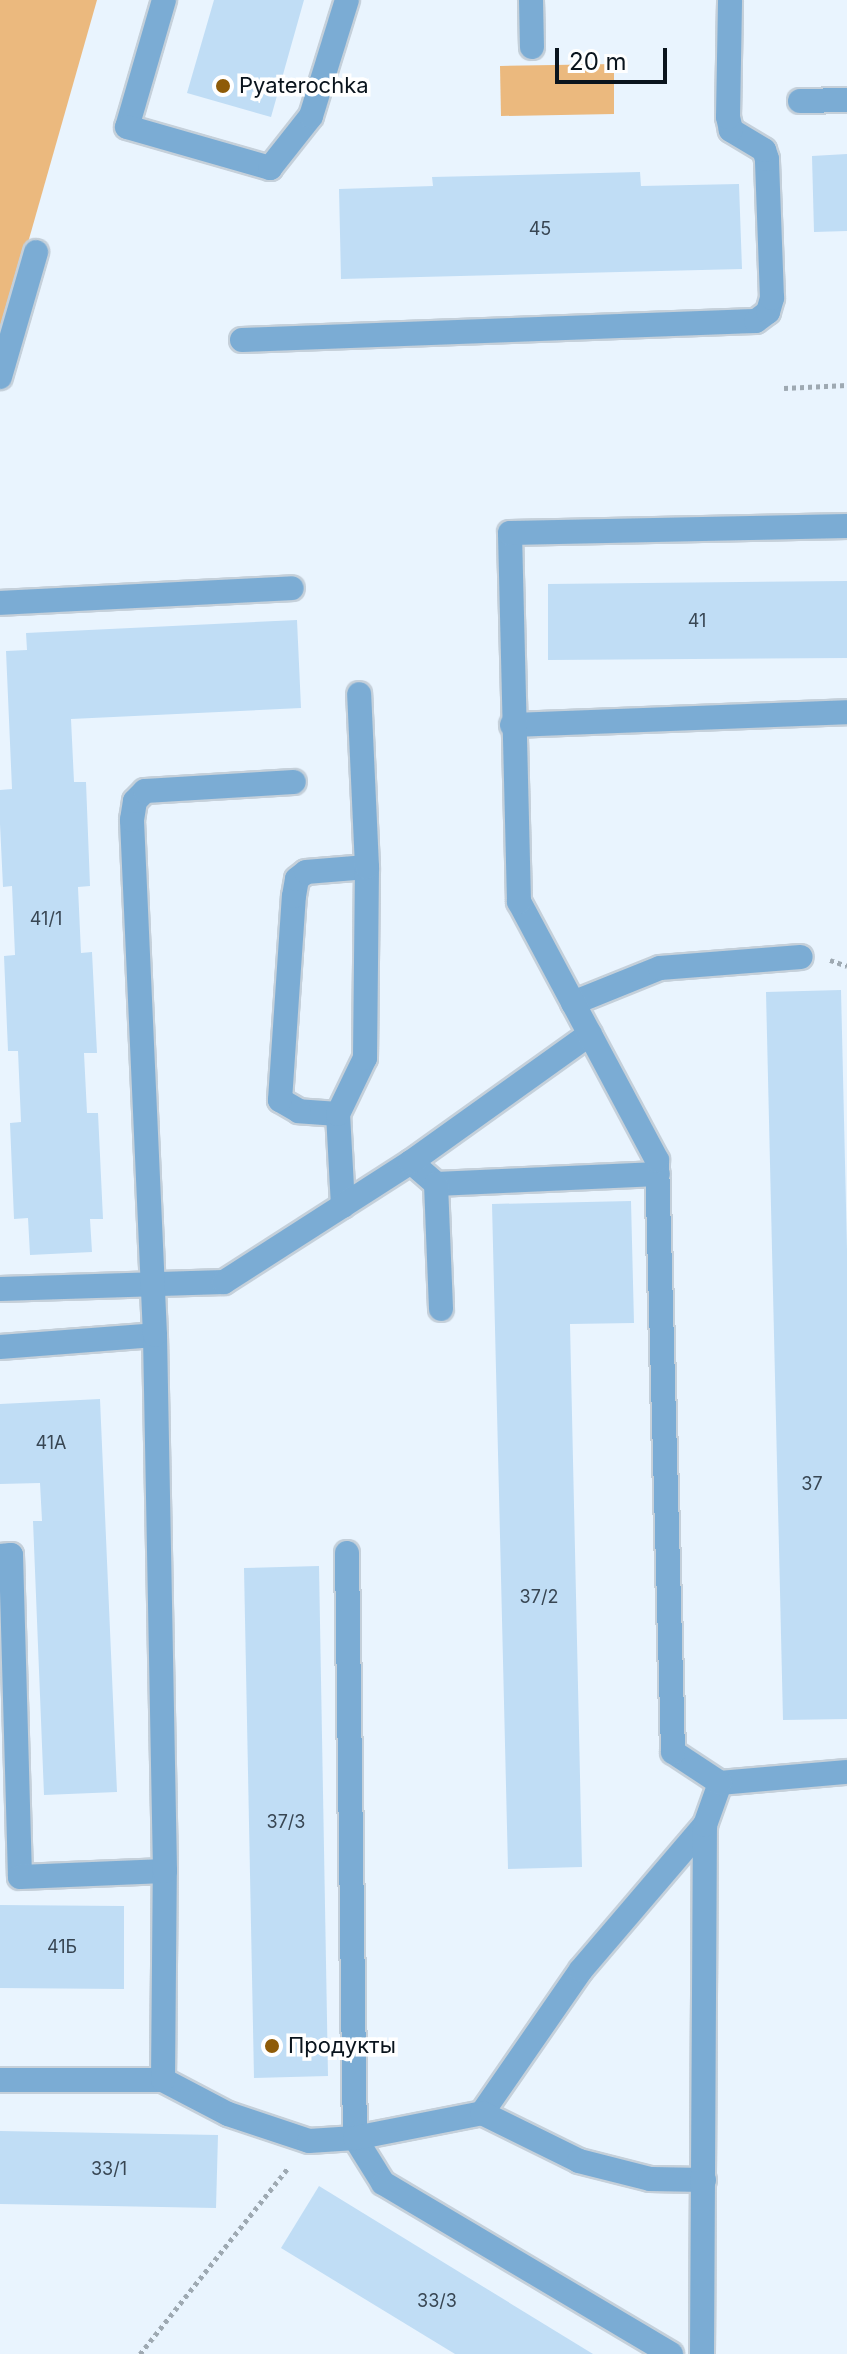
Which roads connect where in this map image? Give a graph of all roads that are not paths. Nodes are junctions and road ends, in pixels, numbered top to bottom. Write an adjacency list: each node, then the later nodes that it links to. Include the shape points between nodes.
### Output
1 (164, 0): 2 (street, via 127,127 270,168 311,116)
2 (347, 0)
3 (531, 0): 5 (street)
4 (730, 0): 9 (street, via 731,130 764,150 767,159 772,298 768,312 756,321)
5 (532, 47)
6 (847, 100): 7 (street)
7 (800, 101)
8 (36, 252): 10 (street)
9 (242, 340)
10 (0, 377)
11 (847, 526): 16 (street, via 510,533)
12 (292, 588): 13 (street)
13 (0, 603)
14 (359, 694): 18 (street)
15 (847, 712): 16 (street)
16 (512, 725): 20 (street, via 519,902)
17 (294, 782): 27 (street, via 158,788 135,801)
18 (367, 867): 22 (street, via 365,1058); 22 (street, via 306,872 297,879 294,896 280,1100 299,1111)
19 (801, 957): 20 (street, via 660,968)
20 (573, 1003): 21 (street)
21 (590, 1034): 23 (street); 24 (street, via 657,1160)
22 (338, 1114): 26 (street)
23 (411, 1162): 25 (street); 26 (street)
24 (658, 1174): 25 (street); 35 (street, via 673,1752)
25 (436, 1184): 29 (street)
26 (343, 1206): 27 (street, via 224,1282)
27 (153, 1285): 28 (street); 30 (street)
28 (0, 1289)
29 (441, 1309)
30 (155, 1335): 31 (street); 37 (street)
31 (0, 1347)
32 (347, 1553): 41 (street)
33 (0, 1556): 37 (street, via 11,1555 20,1877)
34 (847, 1772): 35 (street)
35 (720, 1783): 36 (street)
36 (705, 1825): 40 (street, via 581,1970); 42 (street)
37 (165, 1871): 39 (street)
38 (0, 2080): 39 (street)
39 (163, 2080): 41 (street, via 228,2114 309,2141)
40 (482, 2113): 41 (street); 42 (street, via 579,2161 650,2179)
41 (355, 2138): 43 (street, via 383,2183)
42 (704, 2180): 44 (street)
43 (671, 2354)
44 (702, 2354)

